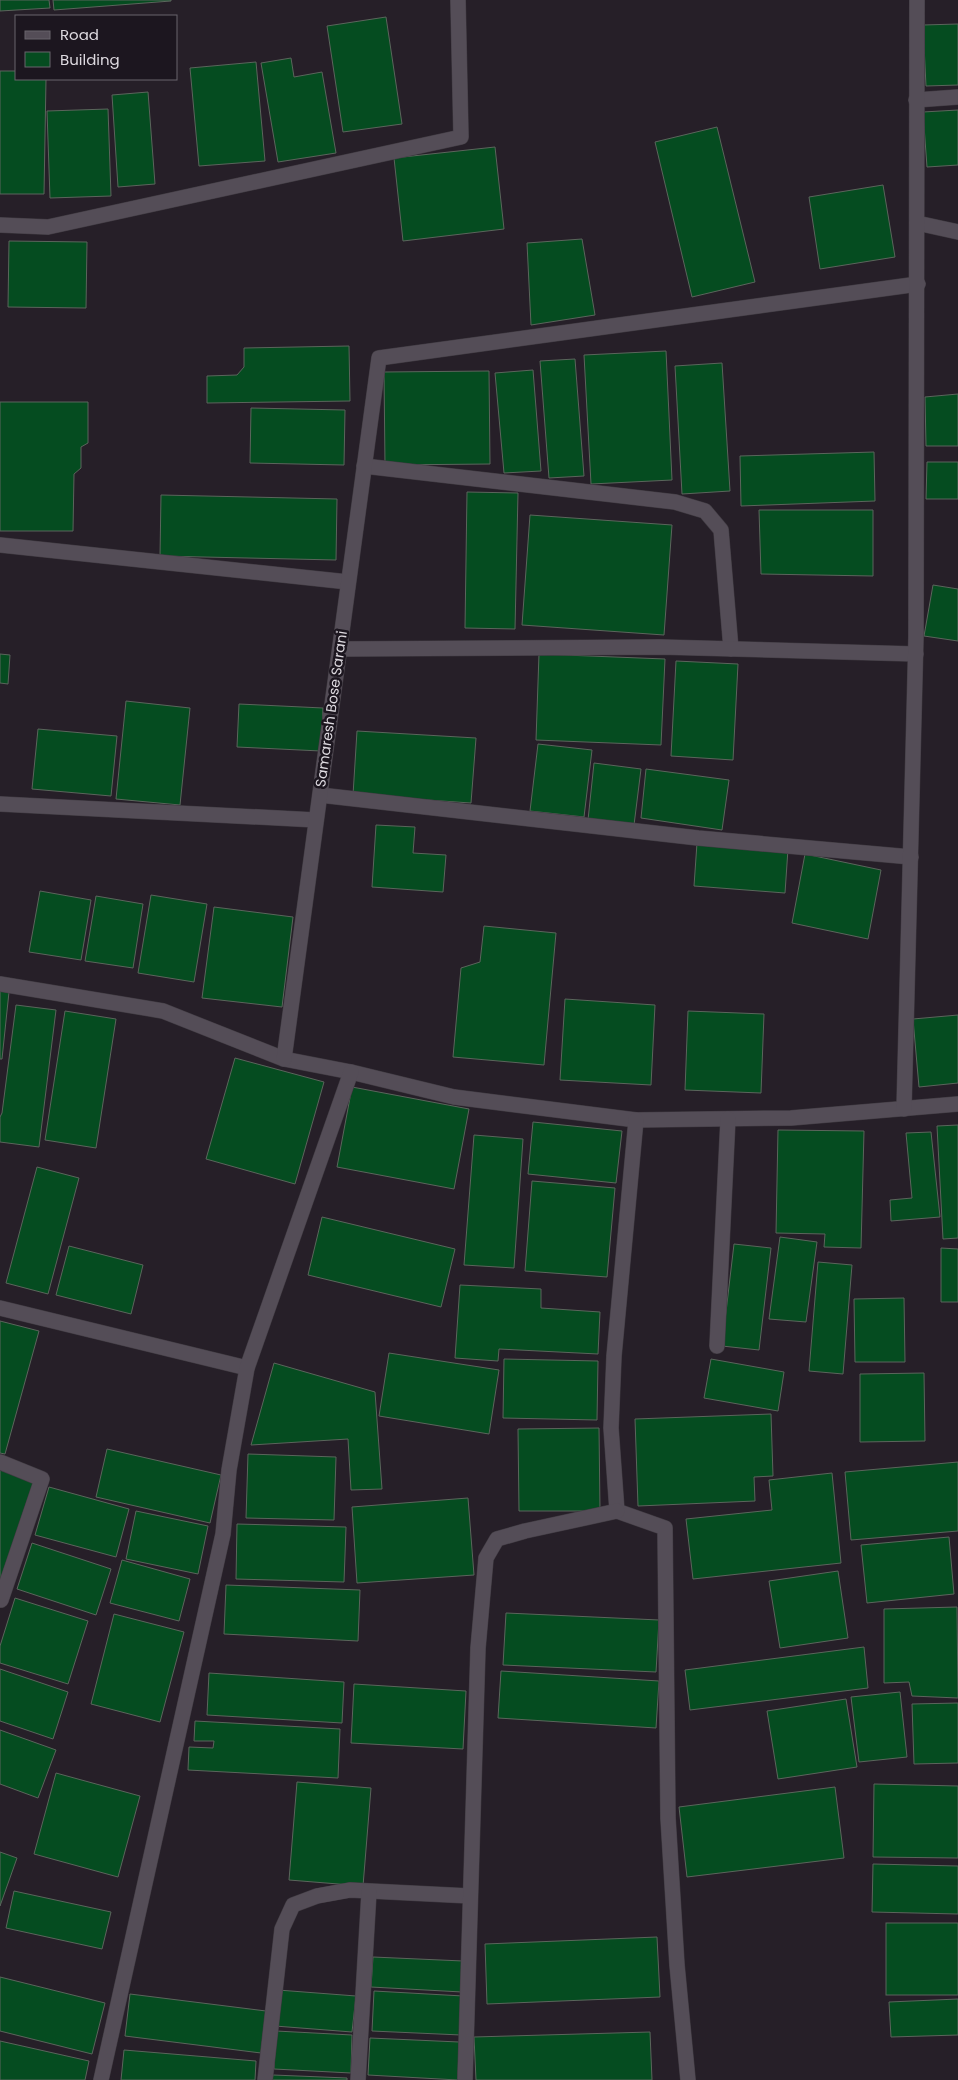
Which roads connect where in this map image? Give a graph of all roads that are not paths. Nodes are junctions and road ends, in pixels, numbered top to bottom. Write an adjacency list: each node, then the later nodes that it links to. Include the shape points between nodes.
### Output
1 (458, 0): 6 (street, via 461,137 48,227)
2 (917, 0): 4 (street)
3 (958, 97): 4 (street)
4 (916, 100): 5 (street)
5 (917, 223): 7 (street); 8 (street)
6 (0, 225)
7 (958, 232)
8 (918, 284): 9 (street, Samaresh Bose Sarani, via 378,358); 14 (street)
9 (364, 466): 11 (street, Samaresh Bose Sarani); 13 (street, via 675,502 705,511 721,530)
10 (0, 545): 11 (street)
11 (348, 582): 12 (street, Samaresh Bose Sarani)
12 (340, 649): 13 (street); 15 (street, Samaresh Bose Sarani)
13 (731, 649): 14 (street)
14 (916, 654): 18 (street)
15 (320, 795): 17 (street, Samaresh Bose Sarani); 18 (street, via 698,838)
16 (0, 804): 17 (street)
17 (316, 820): 20 (street, Samaresh Bose Sarani)
18 (911, 857): 23 (street)
19 (0, 984): 20 (street, via 163,1011)
20 (284, 1059): 21 (street)
21 (351, 1072): 25 (street, via 454,1097); 28 (street)
22 (958, 1104): 23 (street)
23 (904, 1109): 24 (street, via 791,1118)
24 (728, 1119): 25 (street); 27 (street)
25 (636, 1120): 30 (street, via 614,1356 611,1419)
26 (0, 1308): 28 (street)
27 (717, 1346)
28 (247, 1368): 34 (street, via 229,1470 223,1534)
29 (0, 1462): 31 (street, via 42,1479)
30 (617, 1511): 33 (street, via 497,1540 486,1558 478,1648); 38 (street, via 664,1528 668,1818)
31 (0, 1601)
32 (369, 1892): 33 (street); 35 (street, via 350,1890 325,1894 293,1905 282,1928); 36 (street)
33 (470, 1896): 37 (street)
34 (100, 2080)
35 (265, 2080)
36 (358, 2080)
37 (465, 2080)
38 (688, 2080)

